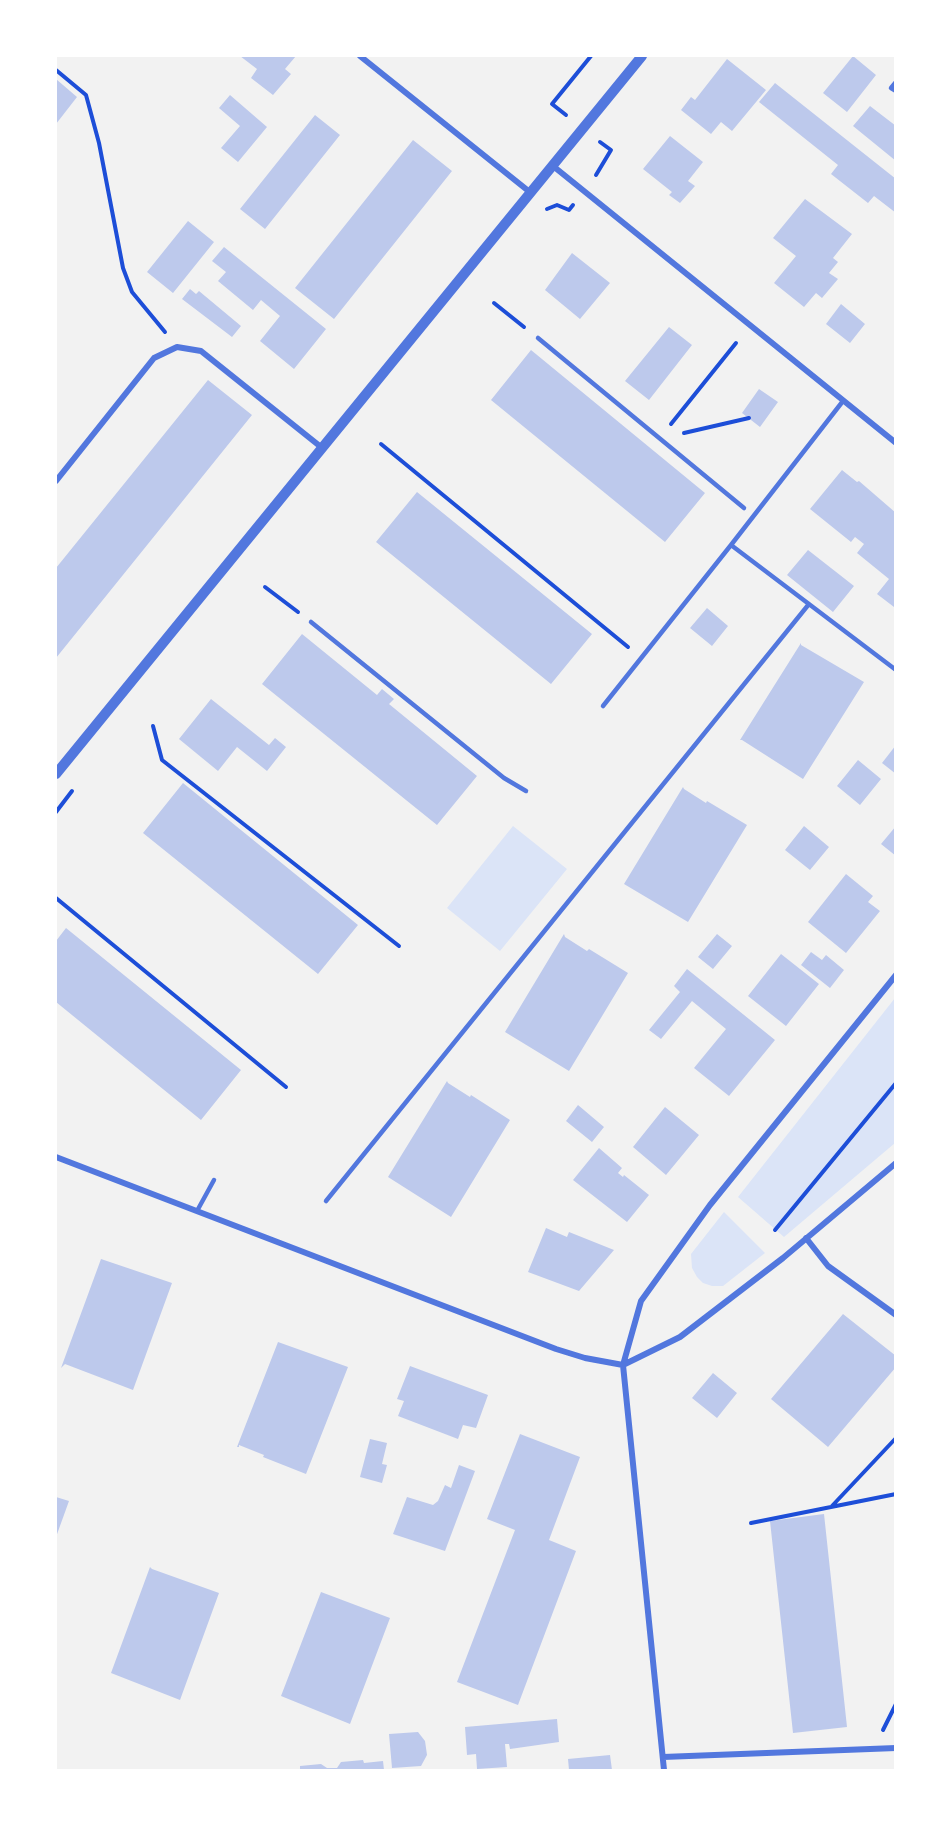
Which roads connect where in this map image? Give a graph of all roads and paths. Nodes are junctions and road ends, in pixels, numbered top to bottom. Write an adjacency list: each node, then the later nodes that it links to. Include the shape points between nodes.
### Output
1 (360, 56): 11 (street)
2 (591, 56): 7 (path)
3 (642, 56): 9 (street)
4 (56, 70): 15 (path, via 86,95 117,243 132,292)
5 (896, 82): 6 (lane, via 891,88)
6 (896, 91)
7 (552, 104)
8 (603, 144): 10 (path, via 611,150)
9 (553, 166): 11 (street); 16 (street)
10 (599, 172)
11 (531, 193): 21 (street)
12 (494, 303): 13 (path)
13 (538, 338): 18 (lane)
14 (736, 343): 18 (path)
15 (177, 347): 21 (street, via 201,351); 22 (street, via 154,358)
16 (843, 401): 19 (street); 24 (lane)
17 (749, 418): 18 (path)
18 (660, 439): 23 (lane)
19 (896, 443)
20 (381, 444): 28 (path)
21 (321, 447): 32 (street)
22 (56, 481)
23 (744, 508)
24 (731, 545): 26 (lane); 30 (lane)
25 (265, 586): 27 (path)
26 (809, 604): 29 (lane); 42 (lane)
27 (311, 622): 33 (lane, via 504,778)
28 (632, 650)
29 (896, 670)
30 (603, 706)
31 (153, 726): 35 (path, via 162,760)
32 (56, 774)
33 (526, 790)
34 (56, 898): 38 (path)
35 (399, 946)
36 (896, 975): 47 (street, via 710,1205 641,1301)
37 (896, 1083): 44 (path)
38 (286, 1088)
39 (56, 1157): 43 (street)
40 (896, 1163): 45 (street)
41 (214, 1180): 43 (lane)
42 (326, 1201)
43 (197, 1211): 47 (street, via 556,1349)
44 (775, 1230)
45 (806, 1238): 46 (street, via 828,1266); 47 (street, via 680,1337)
46 (896, 1315)
47 (623, 1365): 53 (street)
48 (896, 1438): 50 (path)
49 (896, 1494): 50 (path)
50 (832, 1506): 51 (path)
51 (752, 1522)
52 (896, 1748): 53 (street)
53 (663, 1757): 54 (street)
54 (664, 1770)

